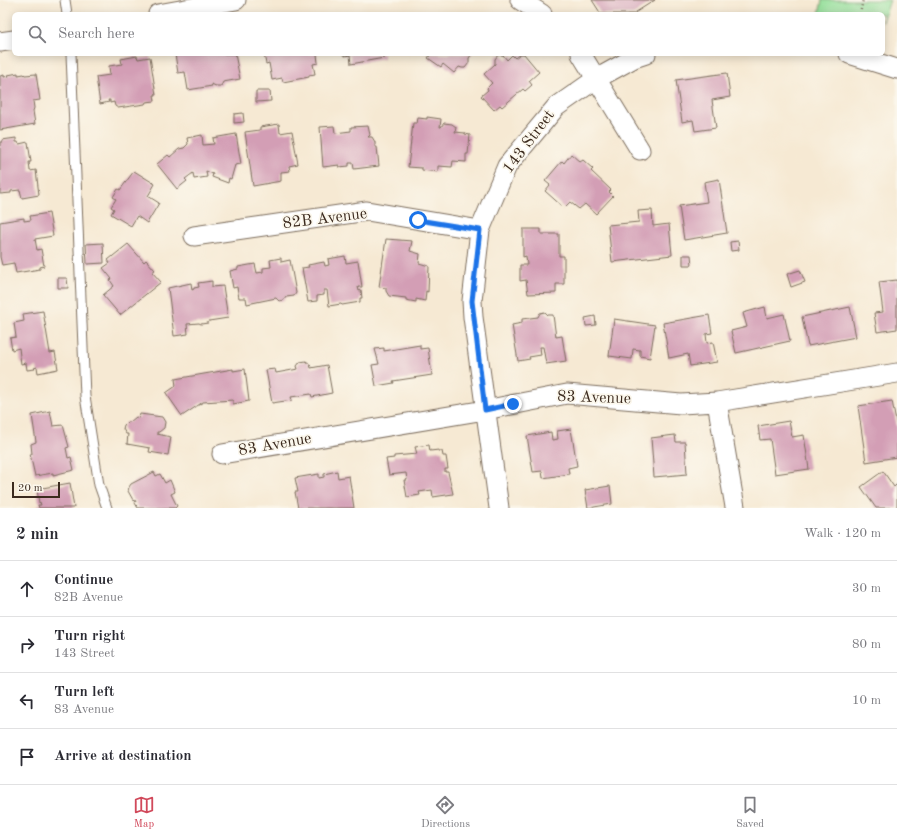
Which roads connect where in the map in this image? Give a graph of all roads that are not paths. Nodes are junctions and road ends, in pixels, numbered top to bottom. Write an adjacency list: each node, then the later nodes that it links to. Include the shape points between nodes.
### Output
1 (65, 0): 4 (lane)
2 (236, 0): 5 (street)
3 (520, 0): 6 (street)
4 (67, 12)
5 (169, 12)
6 (539, 12)
7 (12, 40): 8 (street)
8 (0, 42)
9 (71, 56): 23 (lane, via 85,396 99,485)
10 (582, 56): 14 (street)
11 (640, 56): 14 (street, 143 Street)
12 (855, 56): 13 (street)
13 (897, 69)
14 (596, 79): 15 (street); 16 (street, 143 Street, via 556,107 507,166)
15 (640, 150)
16 (480, 230): 17 (street, 82B Avenue, via 366,211); 20 (street, 143 Street, via 472,301)
17 (194, 236)
18 (897, 373): 19 (street, 83 Avenue)
19 (717, 402): 20 (street, 83 Avenue, via 681,404 567,394); 22 (street)
20 (485, 410): 21 (street, 83 Avenue); 24 (street, 143 Street)
21 (222, 454)
22 (735, 507)
23 (107, 508)
24 (499, 508)

